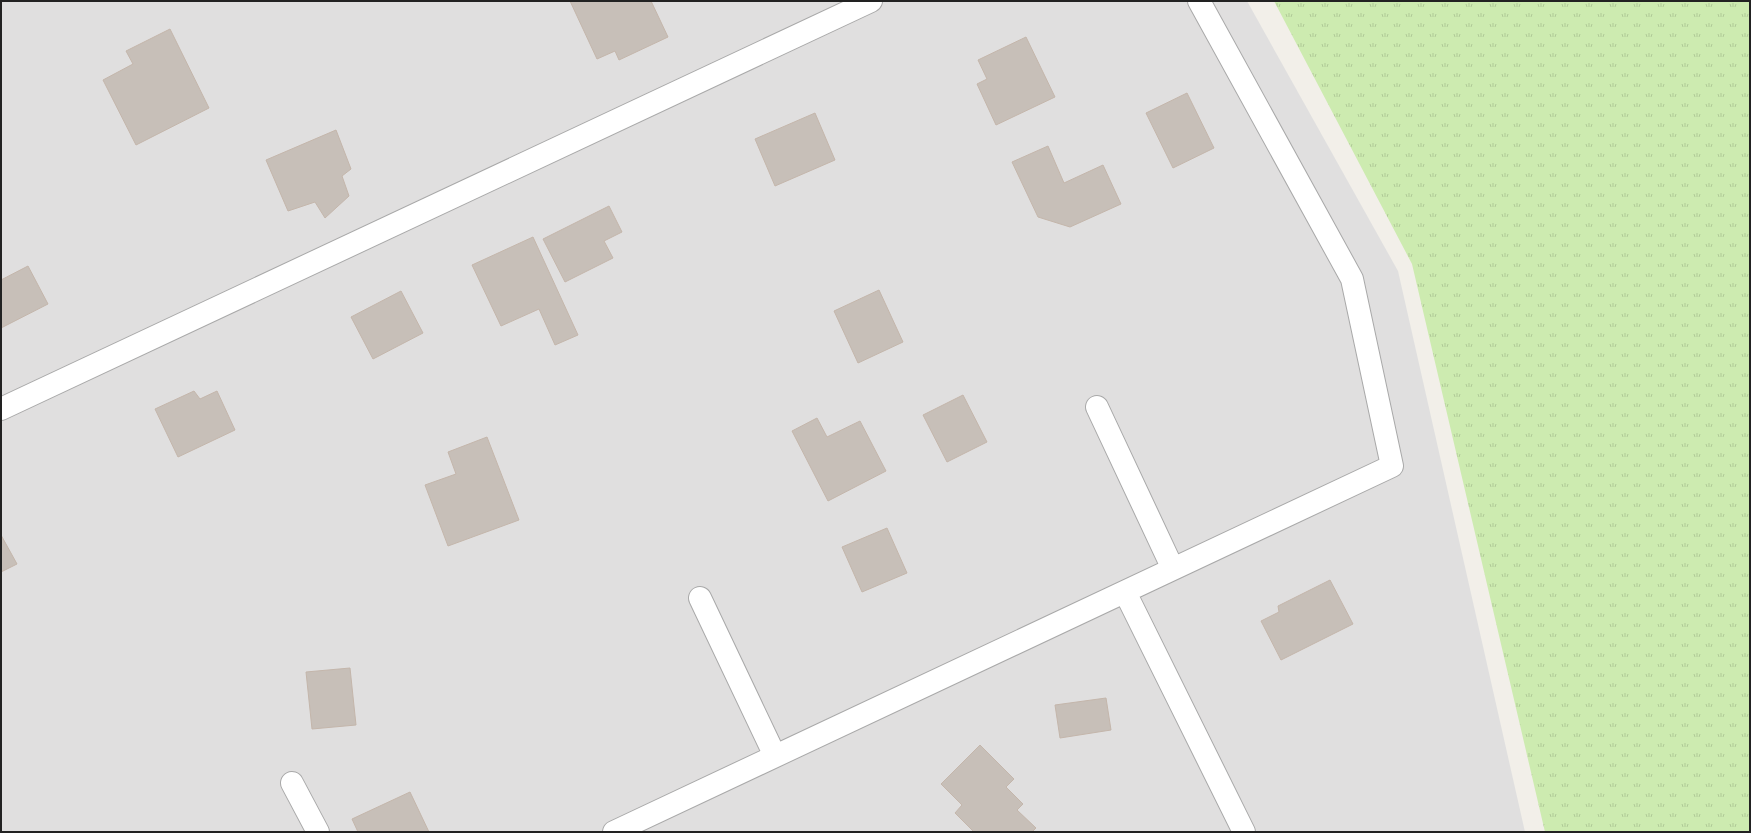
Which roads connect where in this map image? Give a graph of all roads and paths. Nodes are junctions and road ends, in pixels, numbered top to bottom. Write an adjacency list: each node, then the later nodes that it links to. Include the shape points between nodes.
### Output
1 (871, 1): 4 (street)
2 (1199, 1): 5 (street, via 1352,279 1392,466)
3 (1097, 407): 5 (street)
4 (1, 409)
5 (1173, 569): 6 (street)
6 (1125, 592): 8 (street); 12 (street)
7 (700, 598): 8 (street)
8 (775, 756): 11 (street)
9 (292, 783): 10 (street)
10 (318, 832)
11 (614, 832)
12 (1244, 832)

